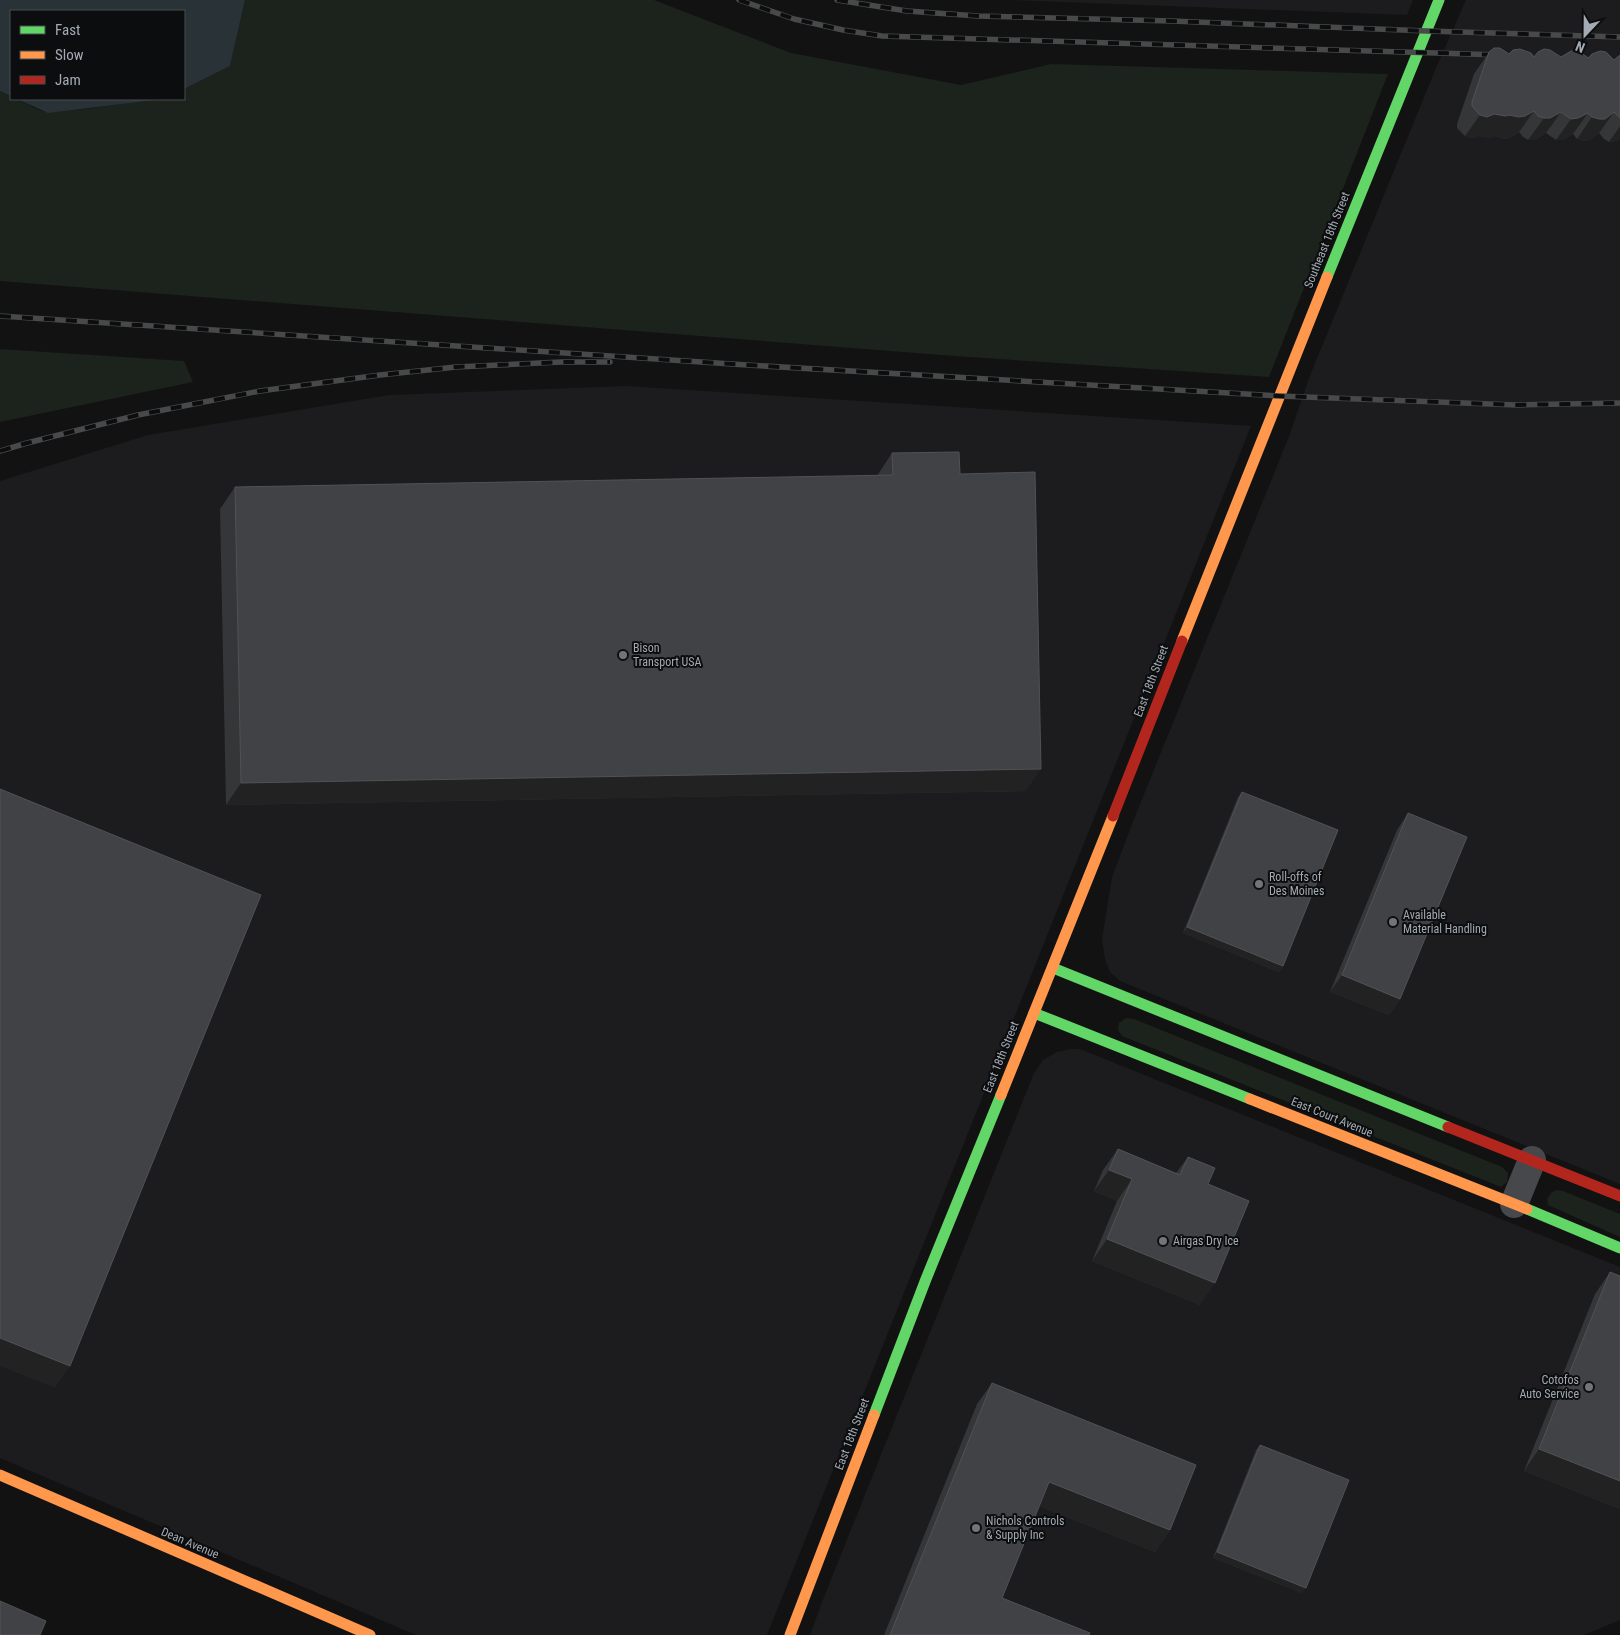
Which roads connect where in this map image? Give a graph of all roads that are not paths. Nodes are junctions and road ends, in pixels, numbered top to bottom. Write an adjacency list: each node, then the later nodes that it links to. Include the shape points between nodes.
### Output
1 (1439, 0): 2 (street, Southeast 18th Street)
2 (1241, 491): 3 (street, East 18th Street)
3 (1053, 968): 4 (street, East 18th Street); 5 (street)
4 (1034, 1013): 7 (street, East Court Avenue); 11 (street, East 18th Street, via 926,1279)
5 (1532, 1160): 6 (street); 7 (street)
6 (1620, 1196)
7 (1514, 1204): 8 (street, East Court Avenue)
8 (1620, 1248)
9 (0, 1475): 10 (street, Dean Avenue)
10 (370, 1635)
11 (790, 1635)

